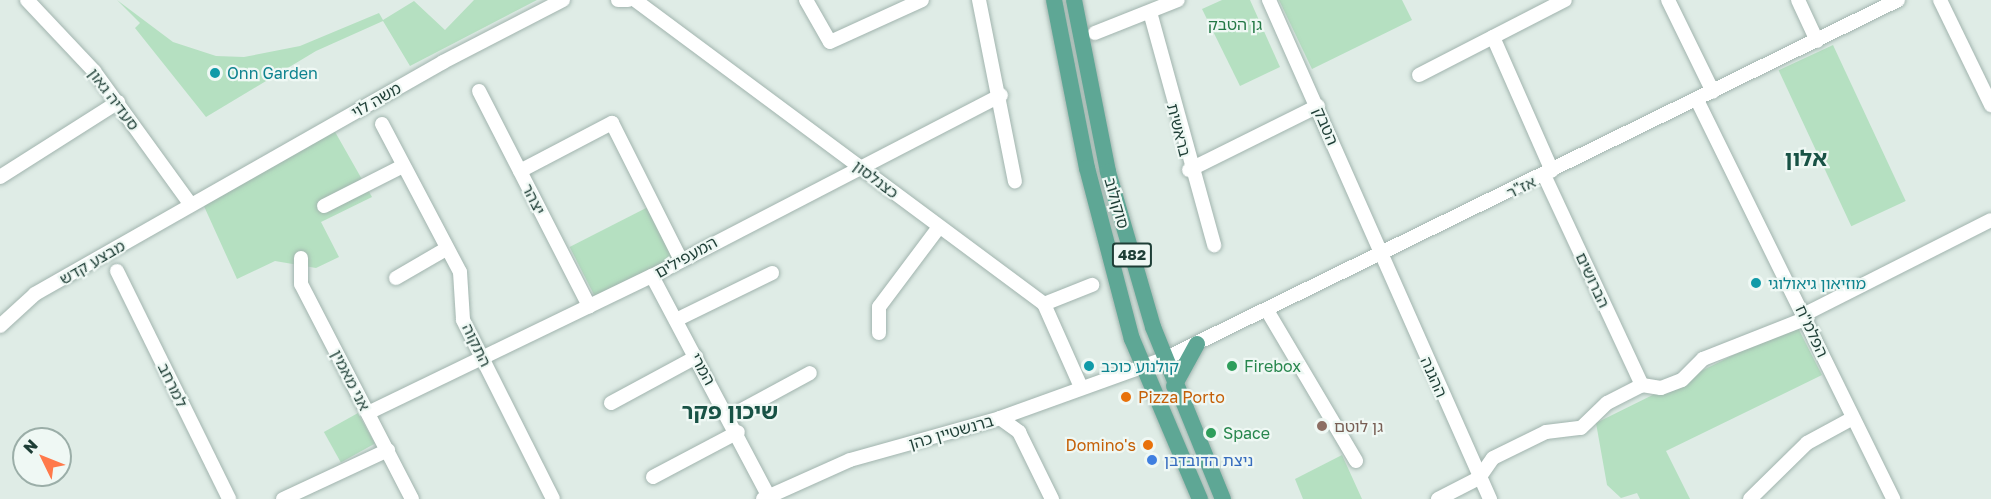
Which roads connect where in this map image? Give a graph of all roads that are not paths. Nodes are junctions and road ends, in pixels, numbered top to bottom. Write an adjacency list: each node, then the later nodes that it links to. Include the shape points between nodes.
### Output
1 (27, 0): 27 (street, סעדיה גאון)
2 (563, 0): 38 (street, משה לוי)
3 (618, 0): 4 (street)
4 (628, 0)
5 (635, 0): 31 (street, כצנלסון)
6 (806, 0): 7 (street, via 830,42)
7 (922, 0)
8 (979, 0): 25 (street)
9 (1054, 0): 63 (main road, סוקולוב / 482, via 1087,168)
10 (1074, 0): 62 (main road, סוקולוב / 482, via 1108,172)
11 (1178, 0): 18 (street)
12 (1269, 0): 29 (street, הטבק)
13 (1565, 0): 20 (street)
14 (1668, 0): 24 (street)
15 (1798, 0): 21 (street)
16 (1898, 0): 21 (street, אז"ר)
17 (1940, 0): 28 (street)
18 (1150, 12): 19 (street); 33 (street, בראשית)
19 (1095, 33)
20 (1493, 37): 22 (street); 35 (street, הברושים)
21 (1817, 41): 24 (street, אז"ר)
22 (1419, 75)
23 (479, 91): 34 (street, יצהר)
24 (1713, 92): 26 (street, אז"ר)
25 (1001, 95): 31 (street, המעפילים); 37 (street)
26 (1697, 100): 35 (street, אז"ר); 55 (street, הפלמ"ח)
27 (118, 102): 36 (street); 38 (street, סעדיה גאון)
28 (1991, 105)
29 (1318, 106): 33 (street); 44 (street, הטבק)
30 (382, 124): 32 (street, התקוה)
31 (858, 165): 41 (street, כצנלסון); 46 (street, המעפילים)
32 (403, 166): 39 (street); 43 (street, התקוה)
33 (1190, 170): 42 (street, בראשית)
34 (520, 171): 46 (street, via 612,123); 53 (street, יצהר)
35 (1548, 173): 44 (street, אז"ר); 65 (street, הברושים)
36 (0, 177)
37 (1015, 182)
38 (191, 205): 57 (street, מבצע קדש, via 35,294)
39 (324, 206)
40 (1991, 220): 55 (street)
41 (939, 227): 52 (street, כצנלסון); 58 (street, via 879,307)
42 (1214, 245)
43 (446, 249): 50 (street); 61 (street, התקוה, via 464,286 463,320)
44 (1380, 254): 54 (street, אז"ר); 77 (street, ההגנה)
45 (301, 258): 69 (street, אני מאמין, via 301,284)
46 (681, 260): 49 (street, המעפילים)
47 (117, 271): 79 (street, למרחב)
48 (772, 273): 56 (street)
49 (652, 276): 53 (street, המעפילים); 56 (street, המרי)
50 (396, 278)
51 (1092, 285): 52 (street)
52 (1044, 304): 67 (street, כצנלסון)
53 (589, 306): 61 (street, המעפילים)
54 (1268, 312): 59 (street, אז"ר); 75 (street)
55 (1806, 316): 65 (street, via 1703,358 1682,380 1661,388); 72 (street, הפלמ"ח)
56 (676, 320): 60 (street, המרי)
57 (0, 326)
58 (879, 333)
59 (1197, 344): 62 (street, אז"ר); 66 (main road)
60 (696, 357): 68 (street); 70 (street, המרי)
61 (483, 358): 69 (street, המעפילים); 82 (street, התקוה)
62 (1164, 359): 63 (street, אז"ר); 66 (main road, סוקולוב / 482)
63 (1141, 368): 67 (street, ברנשטיין כהן); 84 (main road, סוקולוב / 482)
64 (810, 373): 70 (street)
65 (1642, 385): 77 (street, via 1606,403 1581,428 1546,432 1493,458)
66 (1174, 386): 85 (main road, סוקולוב / 482)
67 (1081, 387): 71 (street, ברנשטיין כהן)
68 (611, 403)
69 (368, 413): 74 (street, אני מאמין)
70 (729, 417): 73 (street, המרי)
71 (1000, 418): 78 (street, ברנשטיין כהן, via 850,460); 83 (street, via 1019,432)
72 (1851, 419): 88 (street, via 1807,443); 89 (street, הפלמ"ח)
73 (738, 432): 76 (street); 78 (street, המרי)
74 (388, 450): 80 (street); 81 (street, אני מאמין)
75 (1356, 461)
76 (652, 477)
77 (1479, 478): 86 (street); 87 (street, ההגנה)
78 (767, 498)
79 (230, 499)
80 (283, 499)
81 (412, 499)
82 (553, 499)
83 (1052, 499)
84 (1200, 499)
85 (1223, 499)
86 (1438, 499)
87 (1490, 499)
88 (1750, 499)
89 (1893, 499)

